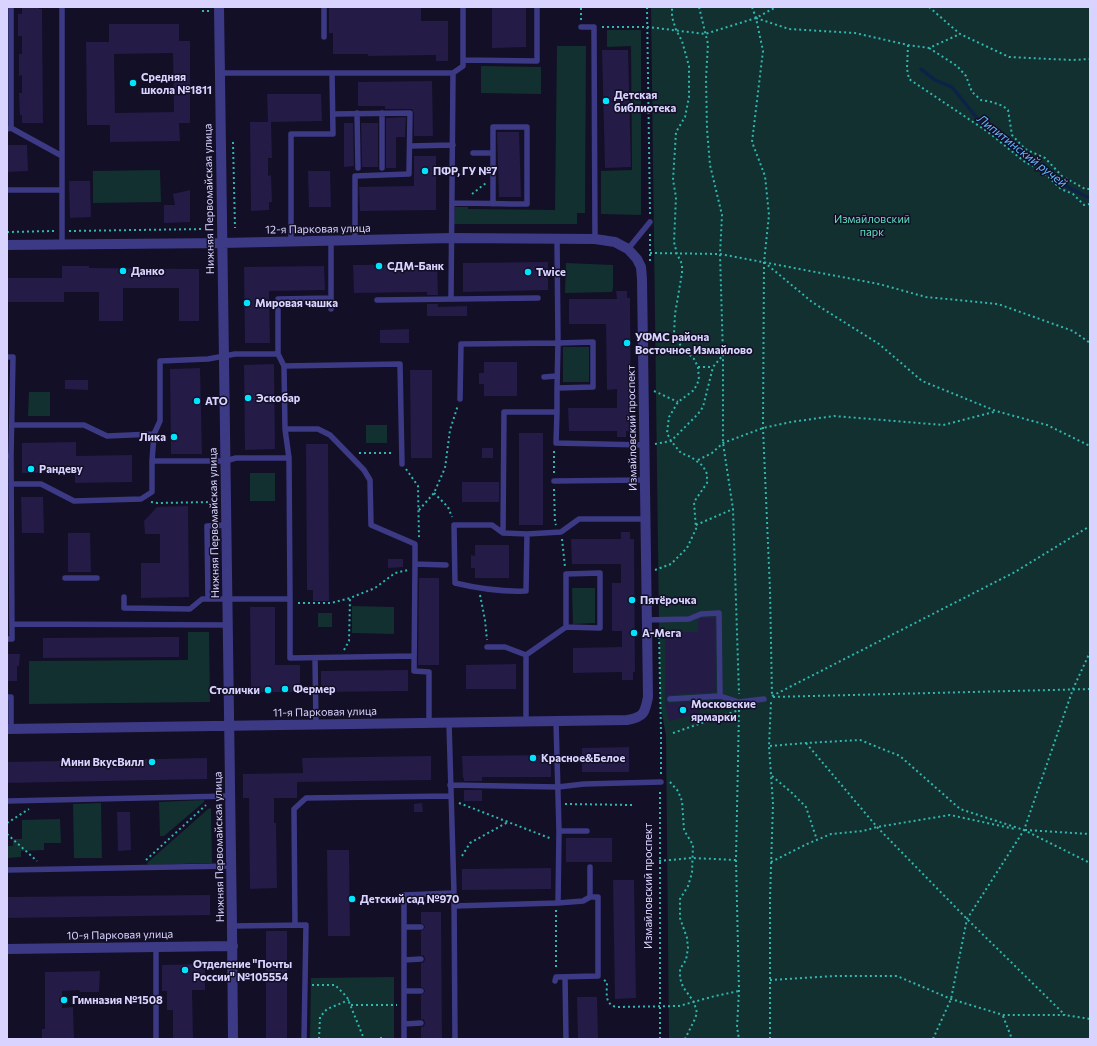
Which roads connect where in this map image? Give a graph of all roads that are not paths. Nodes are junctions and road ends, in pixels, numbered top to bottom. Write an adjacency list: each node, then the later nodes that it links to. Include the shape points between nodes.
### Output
1 (11, 7): 16 (lane)
2 (62, 7): 21 (lane)
3 (219, 7): 10 (street, Нижняя Первомайская улица)
4 (324, 7): 8 (lane)
5 (463, 7): 9 (lane)
6 (537, 7): 9 (lane, via 537,61)
7 (581, 27): 31 (lane, via 594,27)
8 (324, 38)
9 (463, 60): 12 (lane, via 463,66)
10 (220, 73): 11 (lane); 35 (street, Нижняя Первомайская улица)
11 (332, 73): 12 (lane); 15 (lane)
12 (453, 73): 17 (lane)
13 (357, 113): 14 (lane); 15 (lane); 22 (lane)
14 (382, 113): 18 (lane, via 410,113); 23 (lane)
15 (333, 114): 34 (lane, via 333,134 291,134)
16 (9, 128): 21 (lane)
17 (453, 145): 18 (lane); 26 (lane)
18 (410, 146): 33 (lane, via 409,174 355,176)
19 (493, 153): 20 (lane); 27 (lane); 27 (lane, via 493,127 526,127 527,204)
20 (473, 154)
21 (62, 156): 25 (lane)
22 (358, 168)
23 (382, 168)
24 (7, 190): 25 (lane, via 34,193)
25 (62, 190): 36 (lane)
26 (452, 203): 27 (lane); 29 (lane)
27 (493, 204)
28 (650, 222): 38 (lane)
29 (452, 238): 30 (street, 12-я Парковая улица); 33 (street, 12-я Парковая улица); 40 (lane)
30 (557, 238): 31 (street, 12-я Парковая улица); 44 (lane)
31 (595, 239): 38 (street, 12-я Парковая улица, via 615,242)
32 (331, 240): 33 (street, 12-я Парковая улица); 34 (street, 12-я Парковая улица); 39 (lane)
33 (355, 240)
34 (291, 241): 35 (street, 12-я Парковая улица)
35 (222, 243): 36 (street, 12-я Парковая улица); 46 (street, Нижняя Первомайская улица)
36 (62, 244): 37 (street, 12-я Парковая улица)
37 (7, 245)
38 (628, 249): 57 (street, Измайловский проспект, via 637,259 642,279)
39 (331, 298): 43 (lane); 45 (lane, via 278,298)
40 (451, 298): 41 (lane); 42 (lane)
41 (538, 298)
42 (377, 300)
43 (331, 309)
44 (558, 343): 49 (lane); 51 (lane, via 593,342 593,387); 52 (lane, via 461,344)
45 (278, 354): 46 (lane); 48 (lane)
46 (223, 356): 56 (lane, via 160,361 160,421); 61 (street, Нижняя Первомайская улица)
47 (7, 357): 54 (lane, via 13,357)
48 (284, 366): 55 (lane); 62 (lane, via 400,364)
49 (558, 376): 50 (lane); 51 (lane)
50 (544, 377)
51 (557, 388): 53 (lane)
52 (460, 399)
53 (557, 412): 57 (lane, via 556,442); 69 (lane, via 504,412)
54 (12, 425): 56 (lane, via 84,425 107,436); 58 (lane)
55 (285, 429): 59 (lane); 72 (lane, via 318,429 330,435 348,453 370,480 371,525 415,544)
56 (154, 434): 60 (lane)
57 (643, 445): 63 (street, Измайловский проспект)
58 (9, 456): 65 (lane)
59 (289, 458): 61 (lane, via 236,458); 79 (lane)
60 (152, 461): 61 (lane); 65 (lane, via 152,492 140,499 74,501 41,484)
61 (225, 461): 68 (street, Нижняя Первомайская улица)
62 (402, 464)
63 (644, 480): 64 (lane); 66 (street, Измайловский проспект)
64 (554, 481)
65 (11, 484): 67 (lane)
66 (645, 519): 70 (lane, via 579,520 561,532); 80 (street, Измайловский проспект)
67 (9, 523): 73 (lane)
68 (226, 525): 77 (lane, via 207,526); 78 (street, Нижняя Первомайская улица)
69 (503, 533): 70 (lane); 70 (lane, via 492,525 454,525 455,583 504,592 526,591)
70 (527, 534)
71 (446, 565): 72 (lane)
72 (415, 566): 87 (lane)
73 (9, 568): 81 (lane)
74 (65, 578): 75 (lane)
75 (97, 578)
76 (124, 597): 77 (lane, via 124,608 190,609 202,599)
77 (208, 599): 78 (lane)
78 (228, 599): 79 (lane); 82 (street, Нижняя Первомайская улица)
79 (290, 601): 88 (lane, via 290,658)
80 (646, 620): 90 (lane, via 690,619 701,614 719,613); 93 (street, Измайловский проспект, via 648,698)
81 (12, 624): 82 (lane); 84 (lane, via 12,639)
82 (228, 625): 99 (street, Нижняя Первомайская улица)
83 (566, 627): 83 (lane, via 600,628 600,573 566,574); 86 (lane)
84 (7, 639)
85 (487, 647): 86 (lane, via 505,647)
86 (526, 655): 95 (lane)
87 (414, 656): 88 (lane); 96 (lane, via 414,671 429,672)
88 (315, 658): 98 (lane)
89 (7, 696): 100 (lane, via 11,696)
90 (720, 696): 91 (lane); 92 (lane, via 739,702)
91 (670, 699)
92 (764, 699)
93 (642, 716): 94 (street, 11-я Парковая улица, via 627,720)
94 (556, 721): 95 (street, 11-я Парковая улица); 103 (lane)
95 (526, 722): 97 (street, 11-я Парковая улица)
96 (429, 723): 97 (street, 11-я Парковая улица); 98 (street, 11-я Парковая улица)
97 (449, 723): 102 (lane)
98 (316, 724): 99 (street, 11-я Парковая улица)
99 (229, 726): 100 (street, 11-я Парковая улица); 104 (street, Нижняя Первомайская улица)
100 (9, 729)
101 (660, 782): 103 (lane)
102 (450, 786): 103 (lane); 105 (lane)
103 (558, 787): 107 (lane)
104 (230, 796): 106 (lane); 109 (street, Нижняя Первомайская улица)
105 (451, 798): 112 (lane); 116 (lane, via 306,798 294,809)
106 (7, 801)
107 (559, 831): 108 (lane); 114 (lane)
108 (587, 831)
109 (231, 866): 111 (lane); 117 (street, Нижняя Первомайская улица)
110 (590, 867): 113 (lane)
111 (7, 870)
112 (454, 893): 115 (lane); 118 (lane, via 404,895)
113 (590, 897): 114 (lane); 125 (lane, via 598,897 598,976)
114 (558, 903): 115 (lane)
115 (454, 906): 135 (lane)
116 (295, 925): 117 (lane); 133 (lane, via 306,925)
117 (232, 926): 120 (street, Нижняя Первомайская улица)
118 (404, 927): 119 (lane); 124 (lane)
119 (421, 927)
120 (233, 946): 121 (street, 10-я Парковая улица); 132 (street, Нижняя Первомайская улица)
121 (156, 947): 122 (street, 10-я Парковая улица); 131 (lane)
122 (7, 949)
123 (421, 959): 124 (lane)
124 (404, 960): 128 (lane)
125 (565, 977): 126 (lane); 136 (lane)
126 (556, 979)
127 (421, 991): 128 (lane)
128 (404, 992): 129 (lane)
129 (404, 1024): 130 (lane); 134 (lane)
130 (421, 1024)
131 (156, 1039)
132 (233, 1039)
133 (304, 1039)
134 (404, 1039)
135 (455, 1039)
136 (566, 1039)

